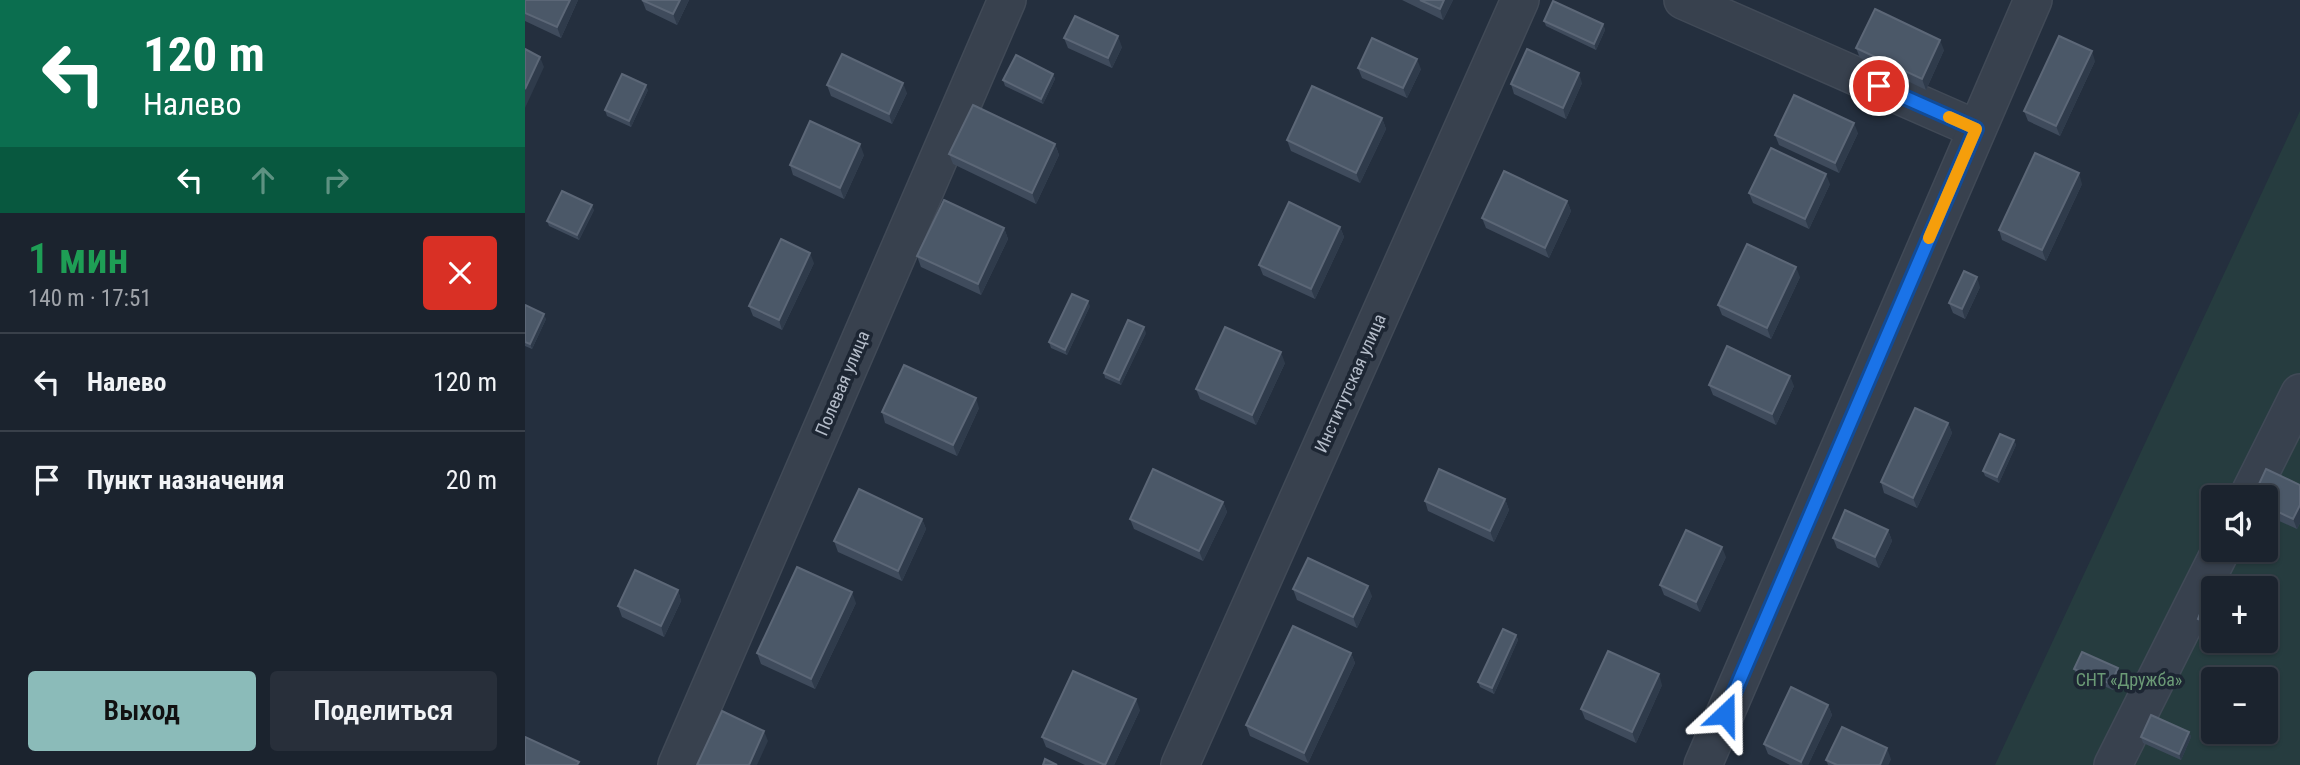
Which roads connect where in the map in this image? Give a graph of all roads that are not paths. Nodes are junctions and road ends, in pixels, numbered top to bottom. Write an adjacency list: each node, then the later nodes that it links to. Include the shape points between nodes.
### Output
1 (1006, 0): 9 (lane, Полевая улица)
2 (1520, 0): 10 (lane, Институтская улица)
3 (1683, 0): 5 (lane)
4 (2033, 0): 5 (lane)
5 (1976, 129): 11 (lane)
6 (2300, 393): 7 (lane)
7 (2254, 485)
8 (2215, 562): 12 (lane)
9 (677, 765)
10 (1180, 765)
11 (1703, 765)
12 (2113, 765)

